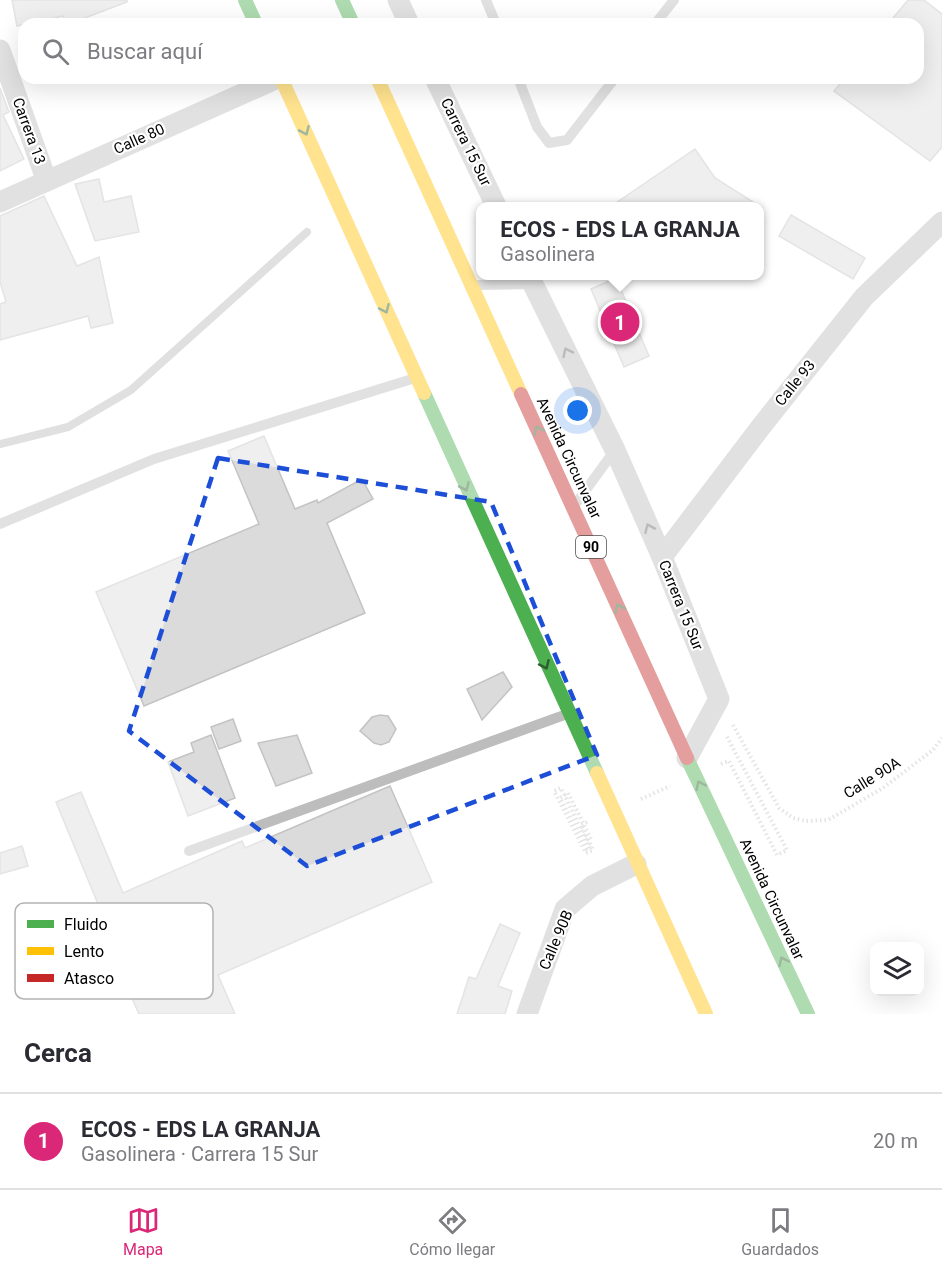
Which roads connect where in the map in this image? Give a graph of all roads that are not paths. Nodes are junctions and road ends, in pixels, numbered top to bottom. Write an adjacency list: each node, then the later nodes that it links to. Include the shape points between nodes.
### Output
1 (245, 0): 6 (highway)
2 (342, 0): 7 (highway)
3 (398, 0): 8 (street)
4 (486, 0): 9 (lane)
5 (674, 0): 10 (lane)
6 (253, 18)
7 (350, 18)
8 (406, 18)
9 (494, 18)
10 (660, 18)
11 (0, 50): 18 (street, Carrera 13)
12 (265, 84): 18 (street, Calle 80)
13 (282, 84): 24 (highway, one-way to 24)
14 (380, 84): 23 (highway, Avenida Circunvalar / 90)
15 (438, 84): 20 (street, Carrera 15 Sur)
16 (520, 84): 17 (lane, via 537,127 549,143 567,140)
17 (610, 84)
18 (46, 179): 19 (street, Calle 80)
19 (0, 202)
20 (494, 202)
21 (942, 222): 28 (street, Calle 93, via 864,297)
22 (531, 280): 23 (lane, Carrera 15 Sur); 25 (street, Carrera 15 Sur, one-way to 22)
23 (471, 285): 26 (highway, Avenida Circunvalar / 90, one-way to 23)
24 (416, 378): 27 (lane, via 154,459); 29 (highway, one-way to 29)
25 (615, 450): 26 (lane); 28 (street, Carrera 15 Sur, one-way to 25)
26 (573, 507): 30 (highway, Avenida Circunvalar / 90, one-way to 26)
27 (0, 524)
28 (662, 557): 30 (street, Carrera 15 Sur, via 716,705)
29 (567, 714): 31 (lane); 32 (highway)
30 (687, 758): 35 (highway, Avenida Circunvalar / 90, one-way to 30)
31 (189, 851)
32 (636, 864): 33 (street, Calle 90B, via 592,886 566,909); 34 (highway)
33 (527, 1014)
34 (706, 1014)
35 (808, 1014)

